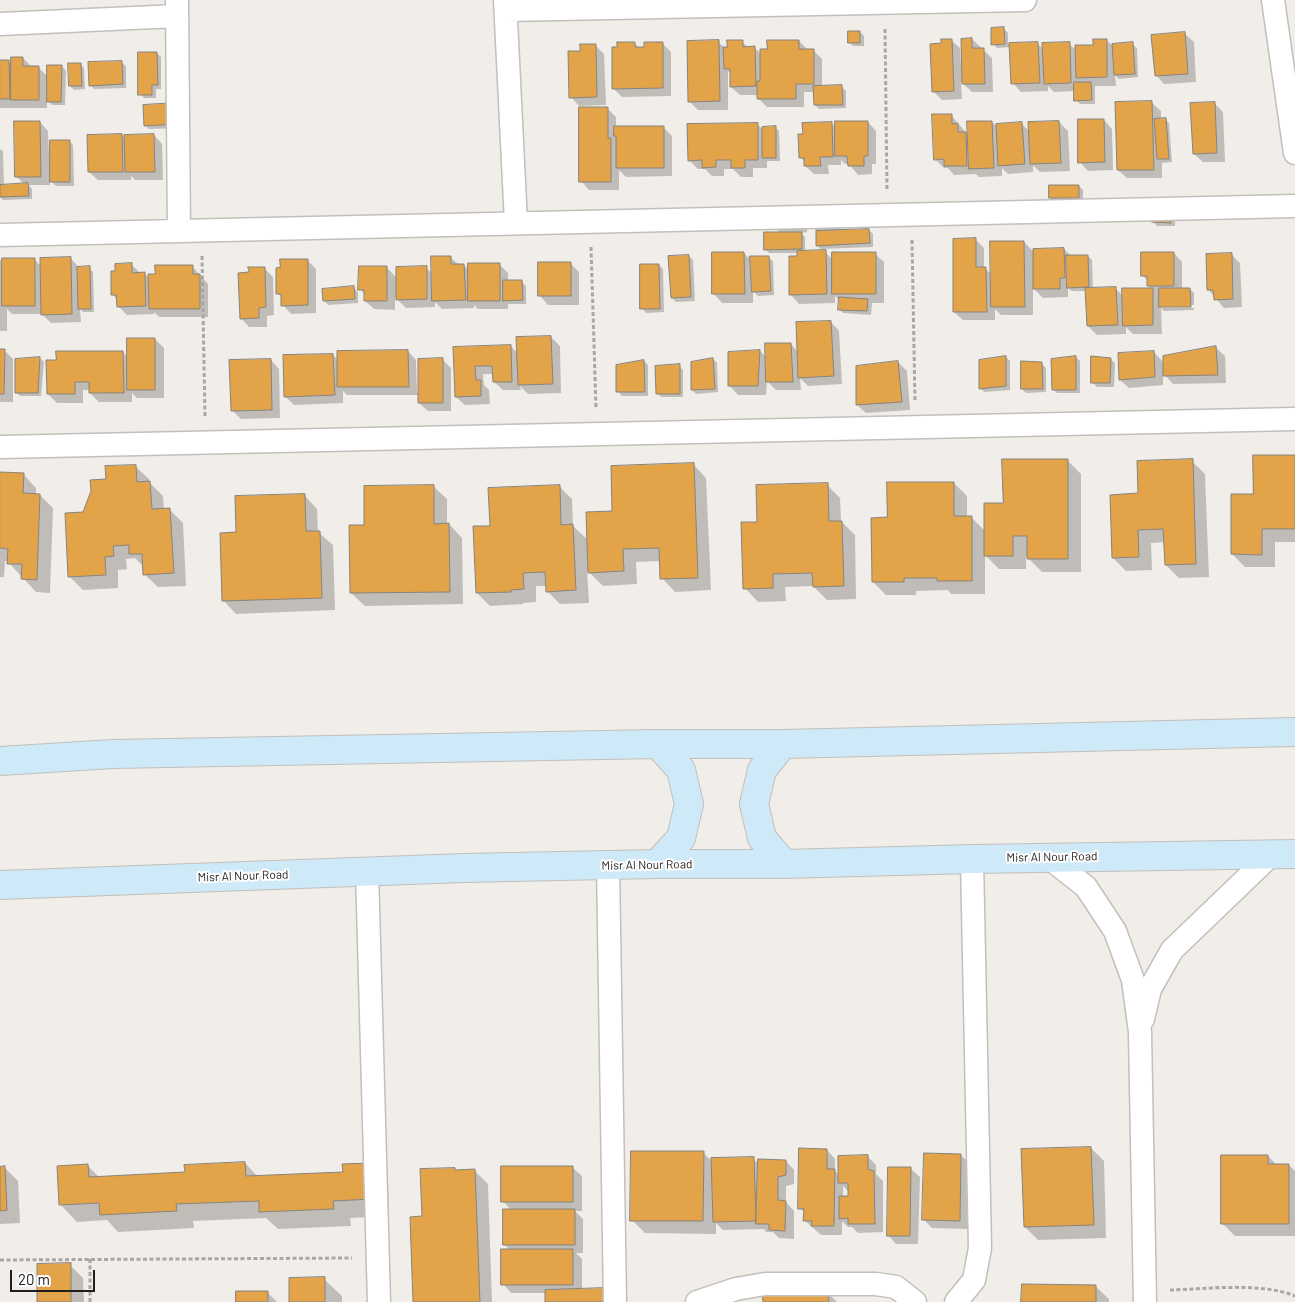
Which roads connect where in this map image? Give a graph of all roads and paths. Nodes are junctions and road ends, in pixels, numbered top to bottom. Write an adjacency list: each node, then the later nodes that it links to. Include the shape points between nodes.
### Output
1 (1025, 0): 3 (street)
2 (1273, 0): 7 (street)
3 (884, 3): 4 (street); 9 (path)
4 (506, 5): 12 (street)
5 (177, 8): 6 (street); 14 (street)
6 (0, 24)
7 (1295, 153)
8 (1295, 206): 10 (street)
9 (887, 215): 10 (street); 11 (street)
10 (912, 215): 17 (path)
11 (590, 222): 12 (street); 18 (path)
12 (516, 223): 13 (street)
13 (202, 230): 14 (street); 19 (path)
14 (179, 231): 15 (street)
15 (0, 235)
16 (1295, 419): 17 (street)
17 (915, 427): 18 (street)
18 (597, 434): 19 (street)
19 (205, 442): 20 (street)
20 (0, 447)
21 (1295, 732): 23 (street)
22 (658, 744): 23 (street); 24 (street, via 114,754); 28 (street, via 681,770 689,804 681,838)
23 (783, 744): 29 (street, via 762,770 754,804 762,838)
24 (0, 761)
25 (1284, 854): 26 (street, Misr Al Nour Road); 33 (street, via 1172,950 1150,989)
26 (1048, 858): 27 (street, Misr Al Nour Road); 33 (street, via 1086,888 1115,931 1133,980)
27 (972, 859): 29 (street, Misr Al Nour Road); 44 (street, via 980,1248 974,1280)
28 (657, 864): 29 (street, Misr Al Nour Road); 30 (street, Misr Al Nour Road)
29 (784, 864)
30 (608, 865): 31 (street, Misr Al Nour Road); 41 (street)
31 (367, 871): 32 (street, Misr Al Nour Road); 34 (street)
32 (0, 885)
33 (1140, 1032): 37 (street)
34 (378, 1258): 35 (path); 40 (street)
35 (90, 1259): 36 (path); 39 (path)
36 (0, 1260)
37 (1145, 1296): 38 (path, via 1259,1288)
38 (1295, 1296)
39 (90, 1302)
40 (379, 1302)
41 (615, 1302)
42 (697, 1302): 43 (street, via 736,1289 765,1284 876,1284 896,1287)
43 (915, 1302)
44 (956, 1302)

